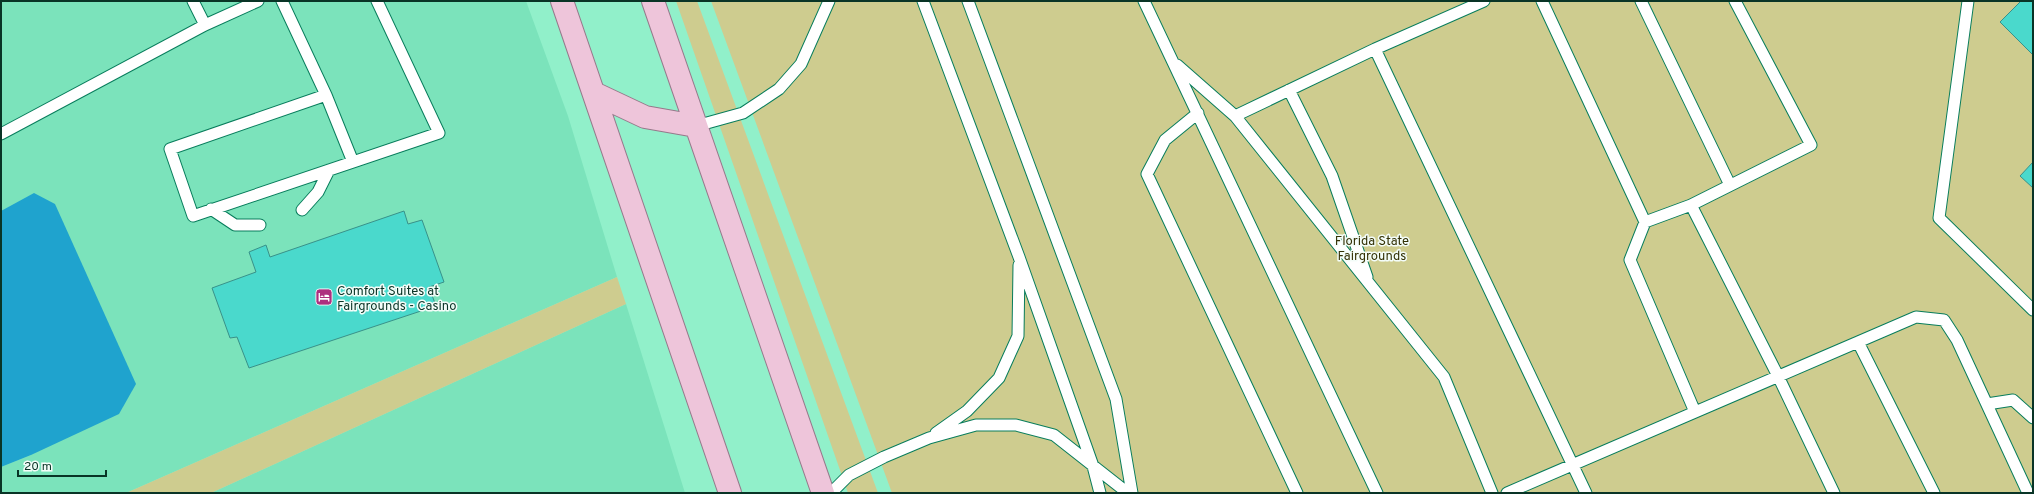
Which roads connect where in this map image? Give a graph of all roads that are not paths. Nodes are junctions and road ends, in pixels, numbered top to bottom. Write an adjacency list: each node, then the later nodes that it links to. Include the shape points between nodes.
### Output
1 (192, 1): 16 (lane)
2 (258, 1): 16 (lane)
3 (282, 1): 21 (lane)
4 (377, 1): 26 (lane, via 439,133)
5 (562, 1): 20 (main road)
6 (653, 1): 24 (main road)
7 (829, 1): 24 (lane, via 801,64 779,89 743,113)
8 (923, 1): 34 (lane)
9 (968, 1): 50 (lane, via 1116,399)
10 (1484, 1): 17 (lane)
11 (1542, 1): 32 (lane)
12 (1641, 1): 28 (lane)
13 (1735, 1): 28 (lane, via 1811,146)
14 (1968, 1): 36 (lane, via 1939,218)
15 (1147, 2): 18 (lane)
16 (205, 25): 25 (lane)
17 (1376, 49): 19 (lane); 43 (lane)
18 (1173, 62): 22 (lane); 23 (lane)
19 (1289, 90): 23 (lane); 35 (lane, via 1332,176)
20 (594, 94): 24 (main road, via 645,117); 45 (main road)
21 (326, 95): 26 (lane); 30 (lane, via 170,150 193,216)
22 (1198, 113): 51 (lane, via 1165,140 1146,174); 52 (lane)
23 (1236, 116): 35 (lane)
24 (696, 126): 46 (main road)
25 (1, 134)
26 (353, 162): 27 (lane)
27 (329, 170): 30 (lane); 31 (lane, via 318,192)
28 (1730, 185): 29 (lane)
29 (1691, 205): 32 (lane); 38 (lane)
30 (211, 209): 33 (lane, via 235,225)
31 (302, 210)
32 (1645, 222): 40 (lane, via 1630,260)
33 (260, 225)
34 (1019, 257): 42 (lane, via 1018,336 999,378 967,411); 44 (lane)
35 (1370, 285): 53 (lane, via 1444,377)
36 (2033, 310)
37 (1858, 342): 38 (lane); 39 (lane, via 1916,317 1944,320 1957,340); 57 (lane)
38 (1778, 376): 40 (lane); 56 (lane)
39 (1987, 404): 41 (lane, via 2014,400); 58 (lane)
40 (1695, 412): 43 (lane)
41 (2033, 418)
42 (929, 438): 44 (lane, via 976,425 1016,424 1054,436); 47 (lane, via 850,475)
43 (1572, 465): 54 (lane); 55 (lane)
44 (1093, 466): 48 (lane); 49 (lane)
45 (730, 493)
46 (823, 493)
47 (831, 493)
48 (1100, 493)
49 (1126, 493)
50 (1132, 493)
51 (1297, 493)
52 (1377, 493)
53 (1492, 493)
54 (1507, 493)
55 (1586, 493)
56 (1834, 493)
57 (1934, 493)
58 (2028, 493)

